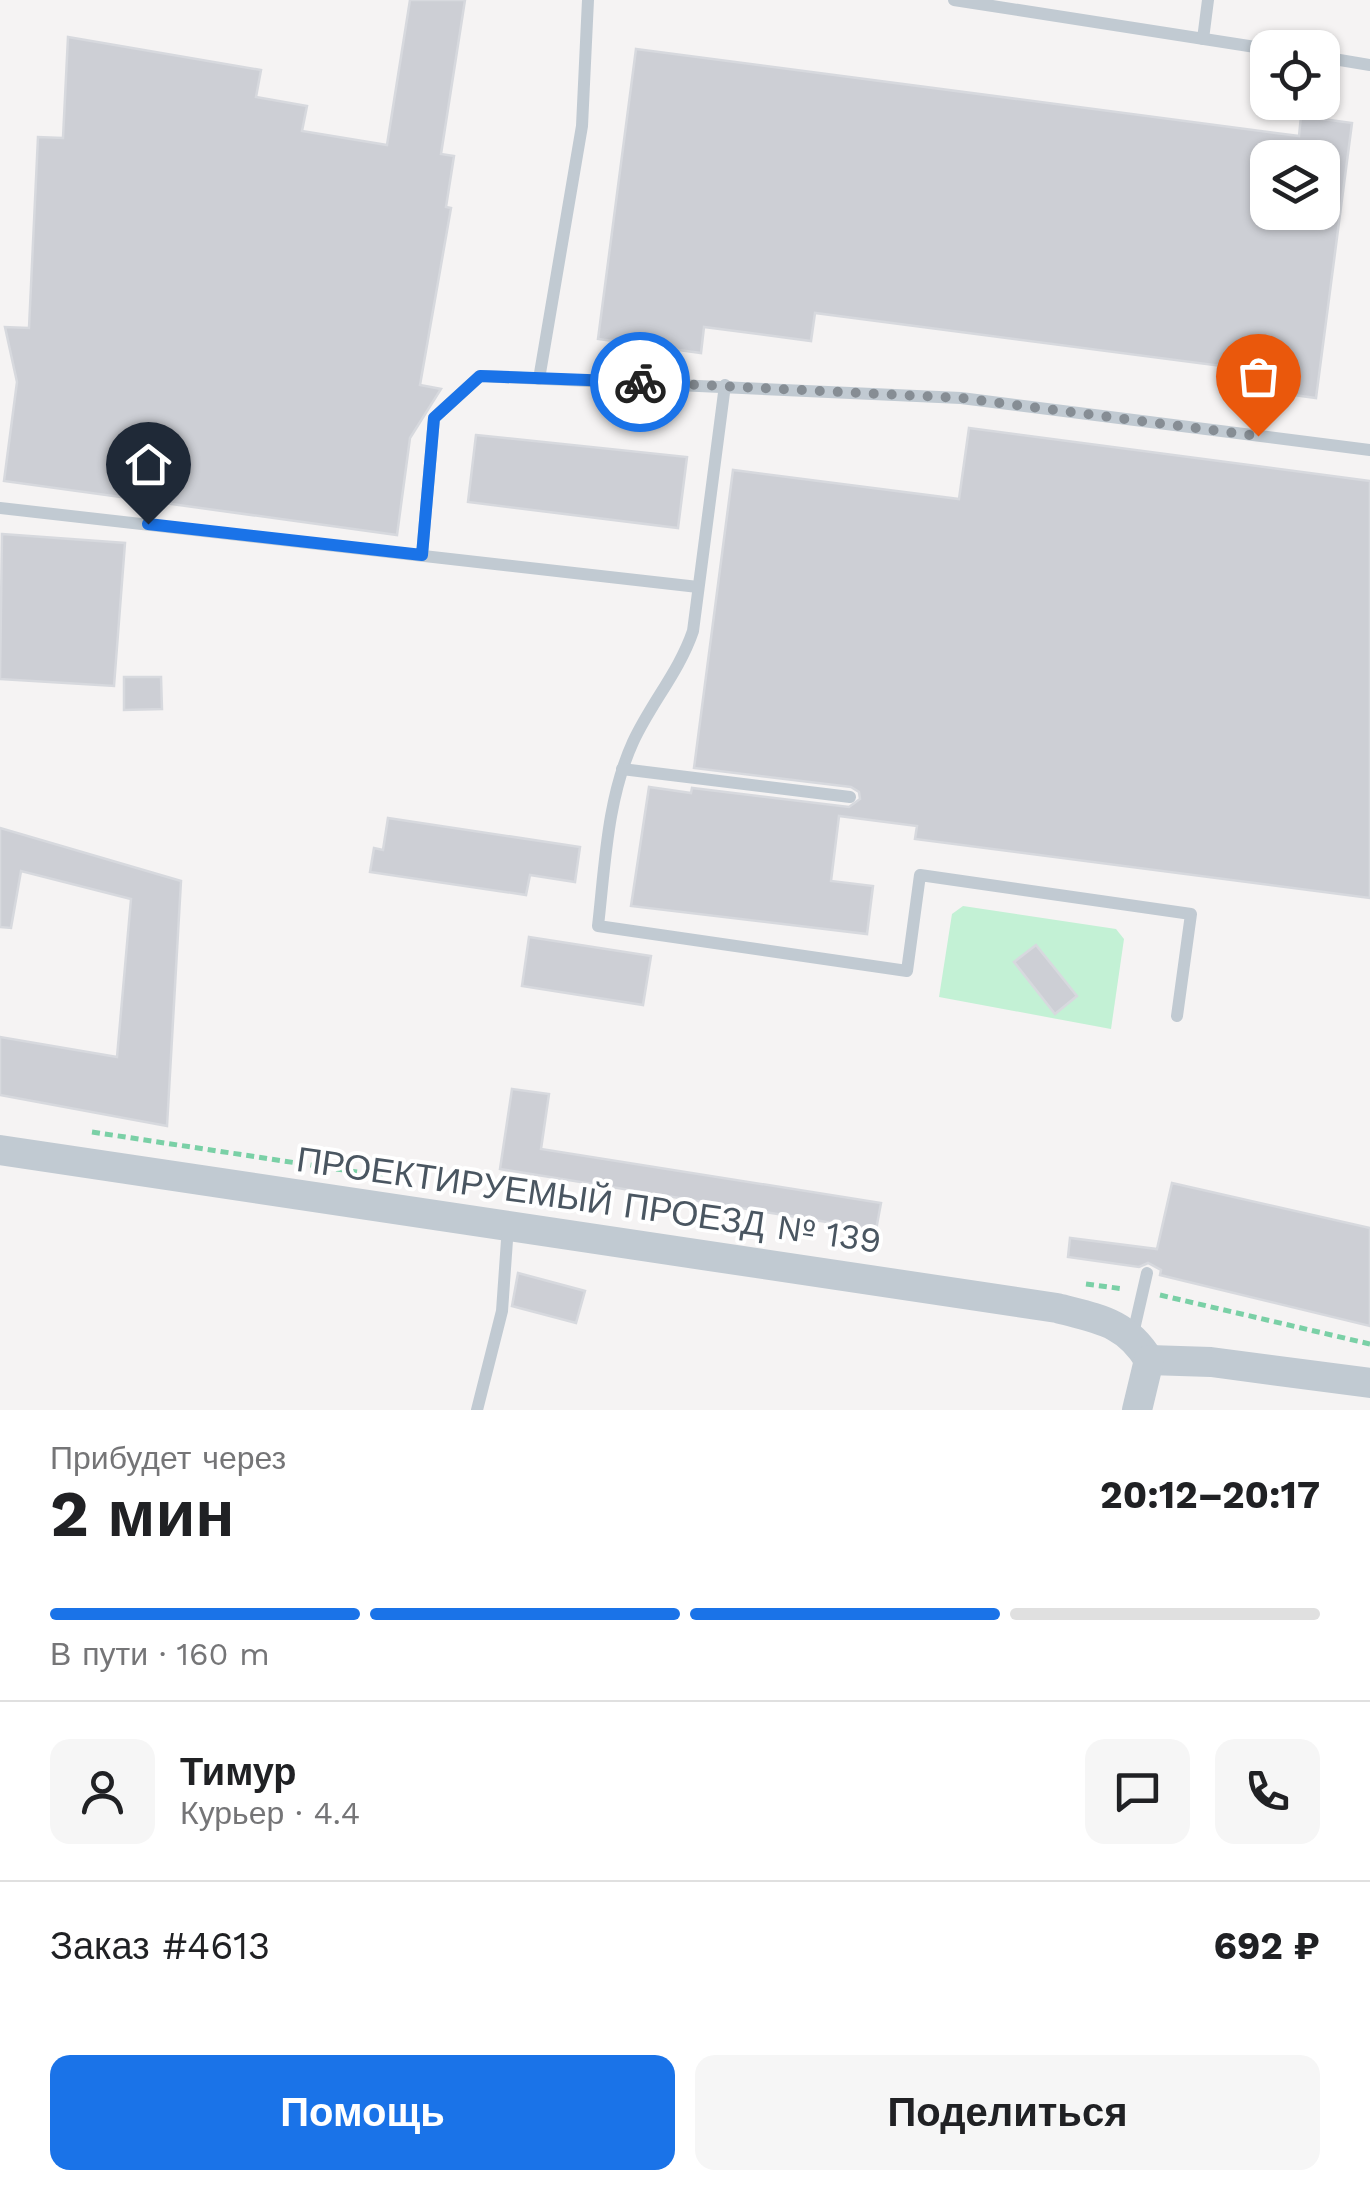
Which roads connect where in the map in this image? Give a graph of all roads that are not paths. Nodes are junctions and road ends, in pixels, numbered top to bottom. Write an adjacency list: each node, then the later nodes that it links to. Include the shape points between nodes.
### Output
1 (588, 0): 8 (lane, via 582,126)
2 (954, 0): 4 (lane)
3 (1208, 0): 4 (lane)
4 (1202, 39): 5 (lane)
5 (1250, 46)
6 (1340, 60): 7 (lane)
7 (1370, 65)
8 (538, 379): 9 (lane); 12 (lane, via 480,376 434,418)
9 (725, 386): 10 (lane, via 961,398); 13 (lane)
10 (1370, 450)
11 (0, 508): 12 (lane)
12 (422, 555): 13 (lane)
13 (698, 587): 14 (lane, via 685,654)
14 (622, 769): 15 (lane); 16 (lane, via 598,926 907,971 920,875 1192,914)
15 (850, 797)
16 (1177, 1016)
17 (0, 1150): 18 (street, ПРОЕКТИРУЕМЫЙ ПРОЕЗД № 139)
18 (508, 1226): 20 (street, ПРОЕКТИРУЕМЫЙ ПРОЕЗД № 139, via 1057,1308 1099,1319); 22 (lane, via 502,1311)
19 (1147, 1273): 20 (lane)
20 (1141, 1347): 21 (street, ПРОЕКТИРУЕМЫЙ ПРОЕЗД № 139); 23 (street)
21 (1370, 1383)
22 (477, 1410)
23 (1136, 1410)

